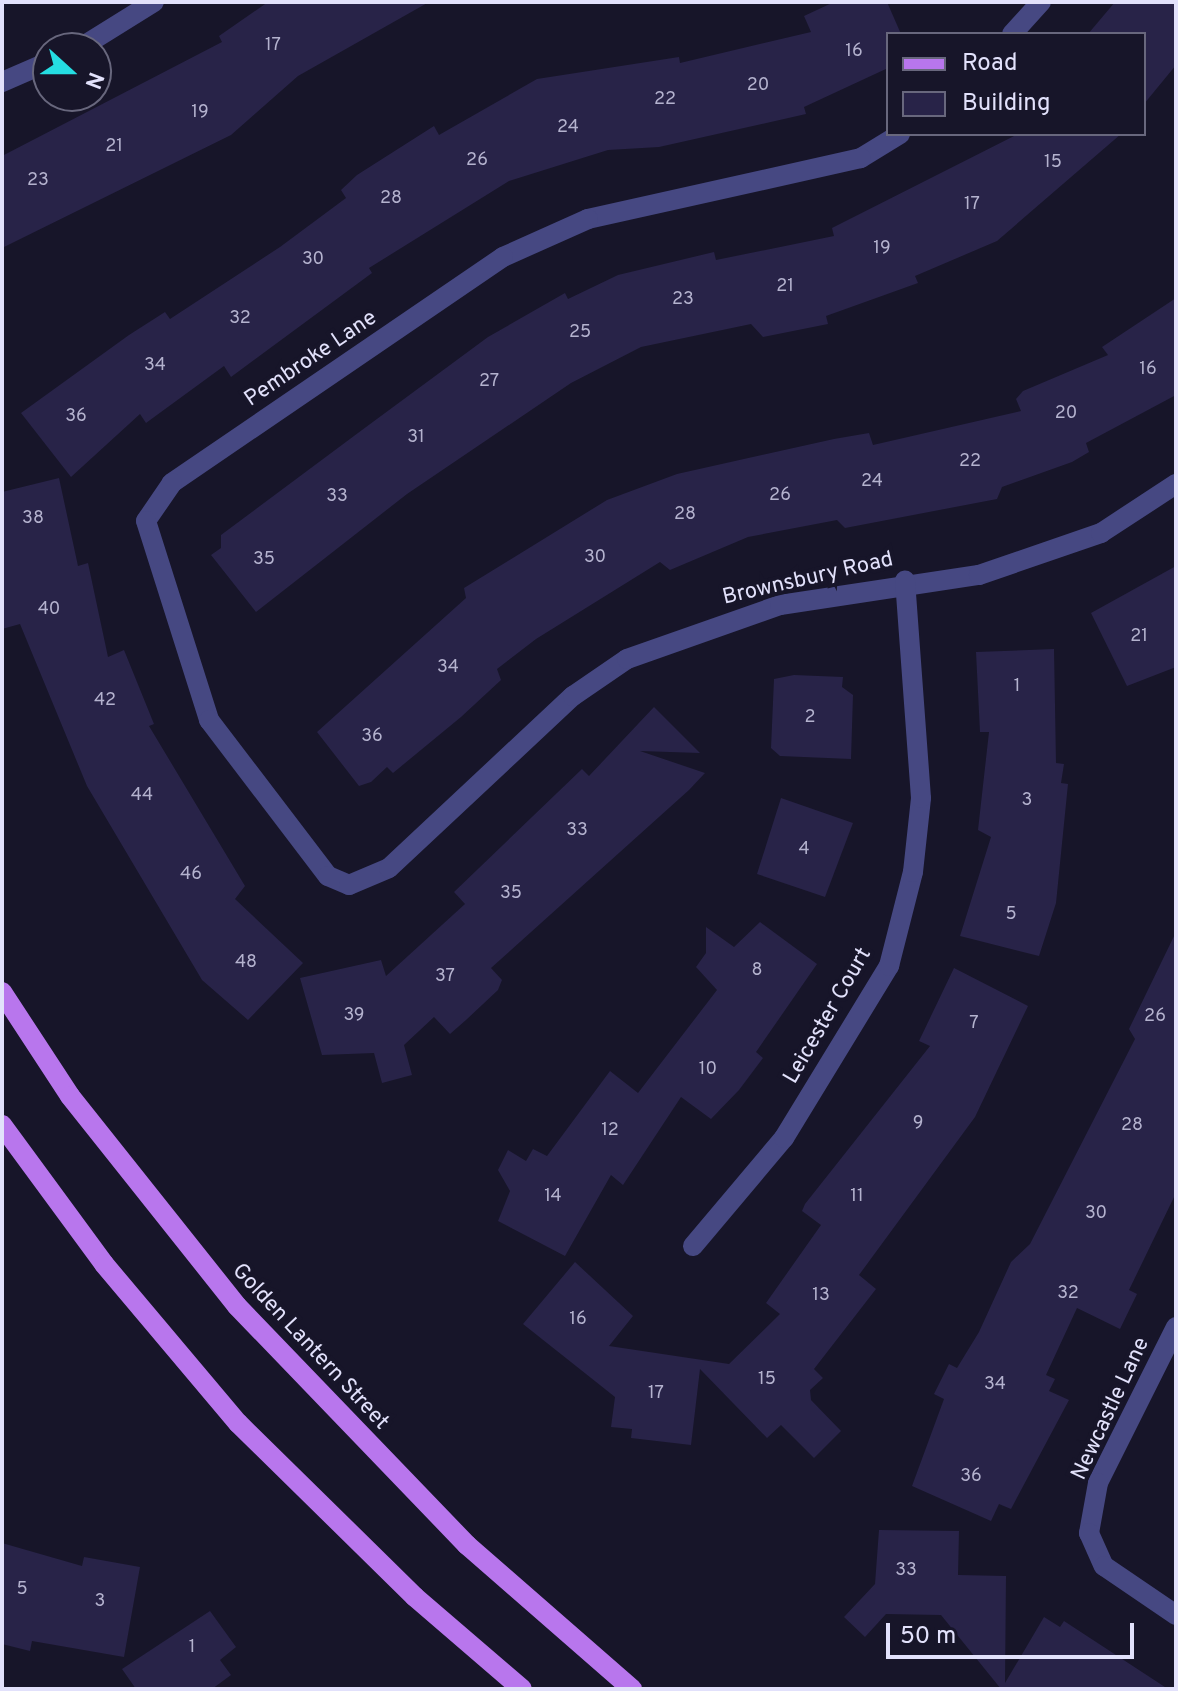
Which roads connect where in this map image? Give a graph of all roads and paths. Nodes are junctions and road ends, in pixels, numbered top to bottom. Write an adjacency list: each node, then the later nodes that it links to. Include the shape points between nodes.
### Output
1 (154, 2): 3 (street)
2 (1041, 2): 4 (street)
3 (106, 32)
4 (1014, 32)
5 (32, 69): 6 (street)
6 (2, 82)
7 (897, 136): 10 (street, Pembroke Lane, via 861,158 588,219 503,257 172,483 146,521 209,720)
8 (1176, 484): 9 (street, Brownsbury Road, via 1101,533 979,575)
9 (905, 581): 10 (street, Brownsbury Road, via 780,605 627,659 573,696 389,868 349,885); 13 (street, Leicester Court, via 921,798 913,872 889,966 784,1138)
10 (328, 876)
11 (2, 992): 17 (main road, Golden Lantern Street, via 70,1096 237,1306 467,1545)
12 (2, 1125): 16 (main road, via 104,1264 238,1423 415,1597)
13 (693, 1246)
14 (1176, 1327): 15 (street, Newcastle Lane, via 1098,1483 1089,1533 1104,1566)
15 (1176, 1615)
16 (522, 1689)
17 (632, 1689)

